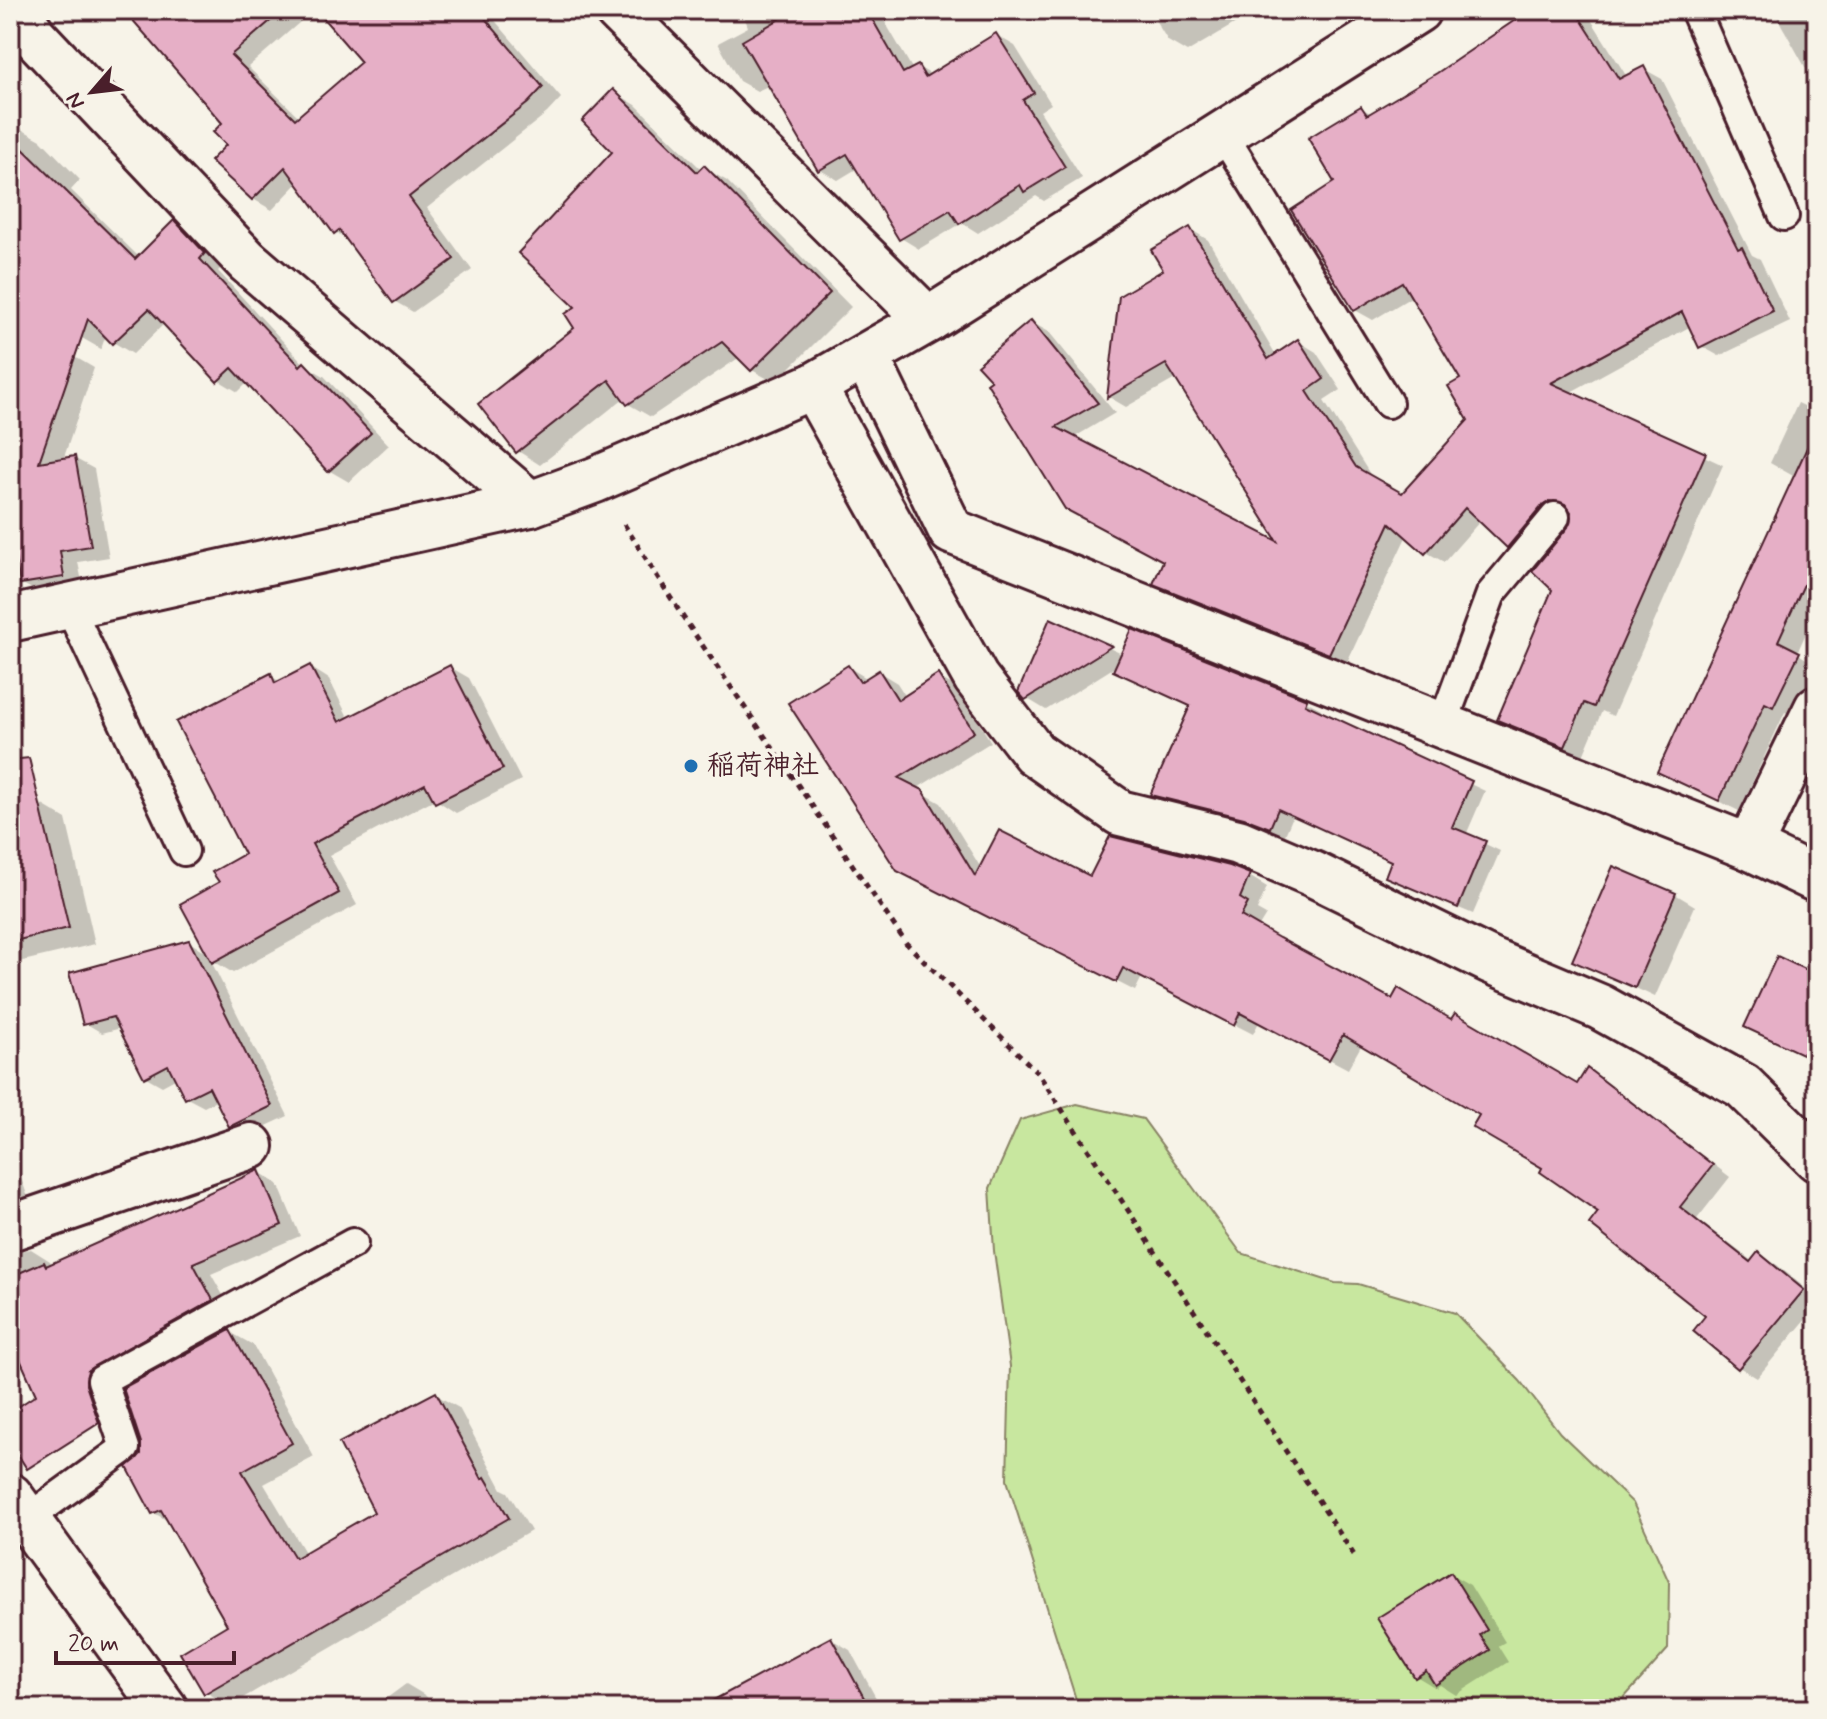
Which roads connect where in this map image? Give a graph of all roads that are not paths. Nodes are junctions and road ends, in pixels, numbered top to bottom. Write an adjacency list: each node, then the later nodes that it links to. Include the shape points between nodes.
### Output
1 (17, 10): 11 (street, via 34,36 247,261)
2 (617, 10): 7 (street)
3 (1418, 10): 5 (street)
4 (1695, 10): 6 (lane)
5 (1222, 133): 7 (street); 10 (lane)
6 (1784, 216)
7 (928, 320): 8 (street)
8 (866, 356): 9 (street); 16 (street, via 951,531)
9 (813, 386): 11 (street); 21 (street, via 976,678 1034,753 1120,813 1238,842 1600,1007 1743,1086)
10 (1388, 403)
11 (530, 504): 13 (street)
12 (1555, 517): 16 (lane, via 1491,594)
13 (69, 606): 14 (street); 18 (lane)
14 (10, 619)
15 (1817, 708): 17 (street)
16 (1442, 726): 17 (street)
17 (1749, 847): 19 (street)
18 (184, 851)
19 (1817, 880)
20 (251, 1146): 22 (street)
21 (1817, 1159)
22 (10, 1228)
23 (353, 1243): 24 (lane, via 102,1380 125,1448)
24 (18, 1508): 25 (street)
25 (165, 1709)

